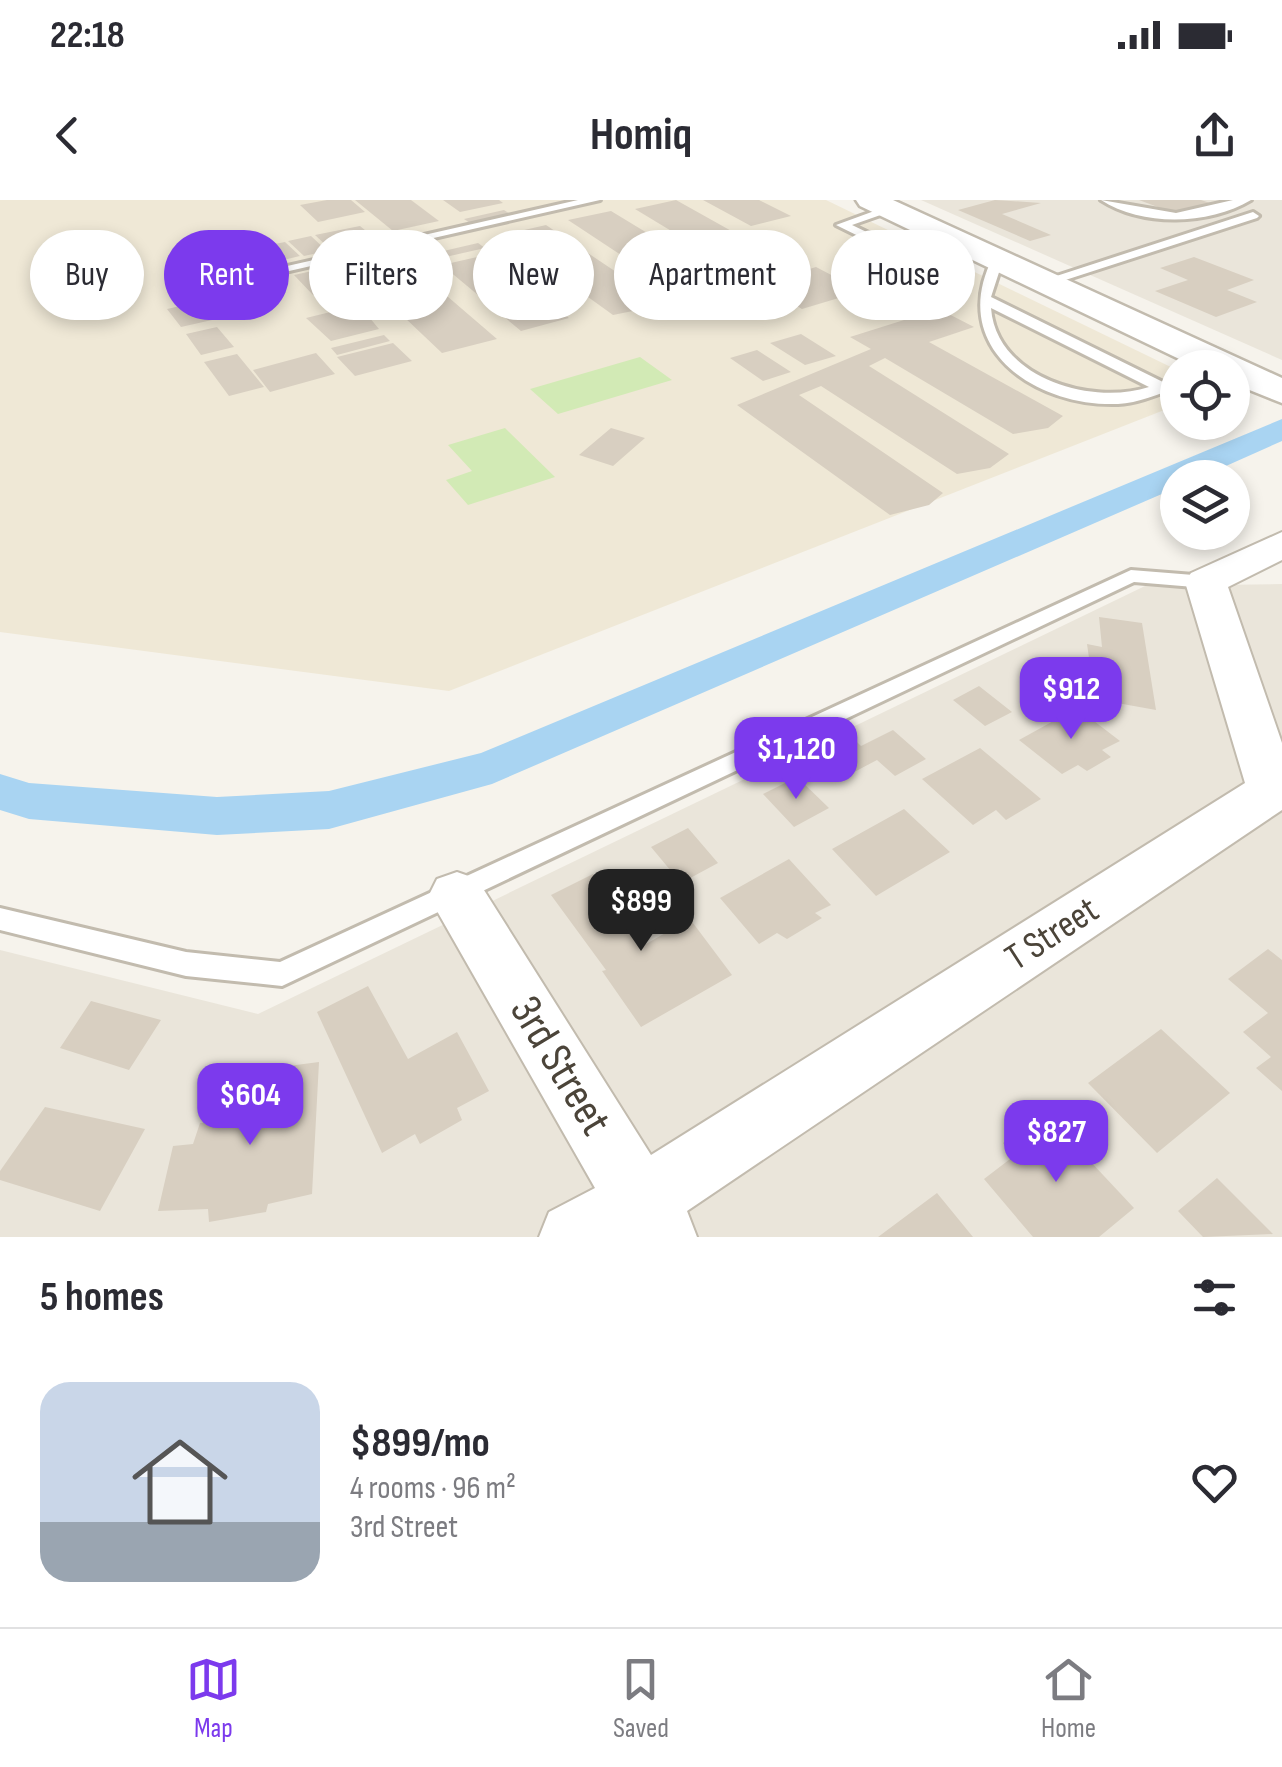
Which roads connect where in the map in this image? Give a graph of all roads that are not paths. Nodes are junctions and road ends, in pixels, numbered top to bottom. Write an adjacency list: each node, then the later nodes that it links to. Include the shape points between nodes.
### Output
1 (594, 200): 10 (lane)
2 (1106, 200): 3 (lane, via 1170,219)
3 (1245, 200)
4 (879, 204): 6 (lane, via 842,225); 7 (street)
5 (1253, 216): 11 (lane)
6 (852, 230)
7 (934, 230)
8 (975, 250): 9 (street)
9 (997, 260): 11 (street); 12 (lane)
10 (289, 268)
11 (1045, 282): 13 (street)
12 (984, 298): 15 (lane); 16 (lane, via 994,345 1048,385 1120,399)
13 (1188, 350)
14 (1250, 378): 17 (street)
15 (1160, 386)
16 (1160, 387)
17 (1282, 392)
18 (1282, 544): 19 (street)
19 (1206, 582): 20 (street, T Street); 21 (lane, via 1131,576)
20 (1274, 769): 23 (street, T Street, via 1273,790)
21 (457, 895): 22 (lane, via 282,974 186,964); 23 (street, 3rd Street)
22 (0, 919)
23 (652, 1219): 24 (street, T Street)
24 (574, 1237)

